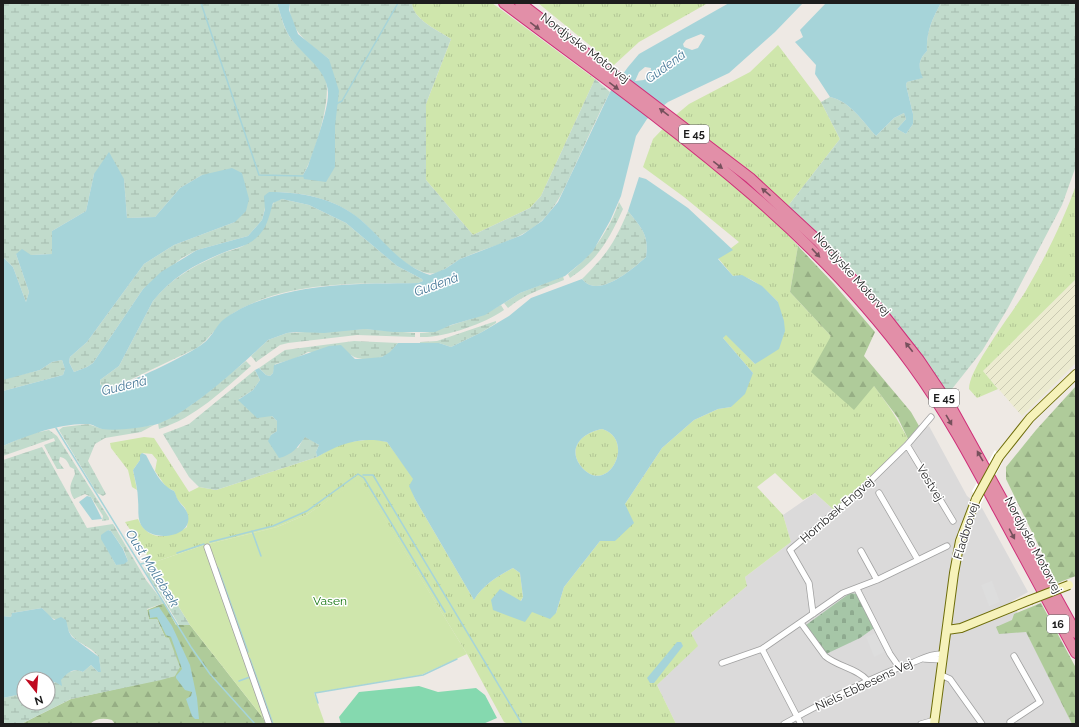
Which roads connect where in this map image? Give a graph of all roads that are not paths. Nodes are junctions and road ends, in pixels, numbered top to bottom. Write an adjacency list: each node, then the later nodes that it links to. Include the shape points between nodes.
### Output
1 (504, 3): 3 (highway, Nordjyske Motorvej / E 45, one-way to 3)
2 (520, 3): 3 (highway, Nordjyske Motorvej / E 45)
3 (586, 59): 4 (highway, Nordjyske Motorvej / E 45, via 730,162)
4 (791, 222): 16 (highway, Nordjyske Motorvej / E 45, one-way to 16, via 877,320 912,365 945,414); 18 (highway, Nordjyske Motorvej / E 45, one-way to 4, via 952,409 919,360 879,309 818,241)
5 (1076, 374): 21 (main road, Fladbrovej, bridge, via 1030,418 999,457 976,498 960,542)
6 (931, 417): 7 (street, Hornbæk Engvej)
7 (907, 445): 9 (street, Vestvej); 19 (street, Hornbæk Engvej, via 860,491 790,550 809,583)
8 (879, 493): 13 (street)
9 (953, 521)
10 (947, 546): 13 (street)
11 (207, 547): 35 (street)
12 (861, 551): 14 (street)
13 (918, 560): 14 (street)
14 (877, 580): 17 (street)
15 (1072, 584): 21 (main road, bridge, via 969,623)
16 (1040, 586): 24 (highway, Nordjyske Motorvej / E 45); 27 (highway, 16)
17 (857, 589): 19 (street, via 843,593); 29 (street)
18 (1059, 601): 22 (highway, 16)
19 (813, 614): 20 (street)
20 (801, 623): 23 (street); 31 (street, via 825,656 861,674)
21 (947, 626): 26 (main road, Fladbrovej)
22 (1076, 631)
23 (762, 649): 28 (street); 32 (street)
24 (1076, 653)
25 (1014, 656): 34 (street, via 1040,702)
26 (943, 657): 29 (street, Niels Ebbesens Vej, via 923,659); 30 (main road, Fladbrovej)
27 (1076, 662)
28 (722, 663)
29 (899, 667): 31 (street, Niels Ebbesens Vej)
30 (941, 675): 33 (main road, Fladbrovej); 39 (street, via 948,677)
31 (868, 682): 32 (street, Niels Ebbesens Vej)
32 (797, 717): 36 (street, Niels Ebbesens Vej); 37 (street)
33 (934, 722): 38 (street)
34 (1010, 723)
35 (269, 724)
36 (784, 724)
37 (801, 724)
38 (921, 724)
39 (982, 724)

